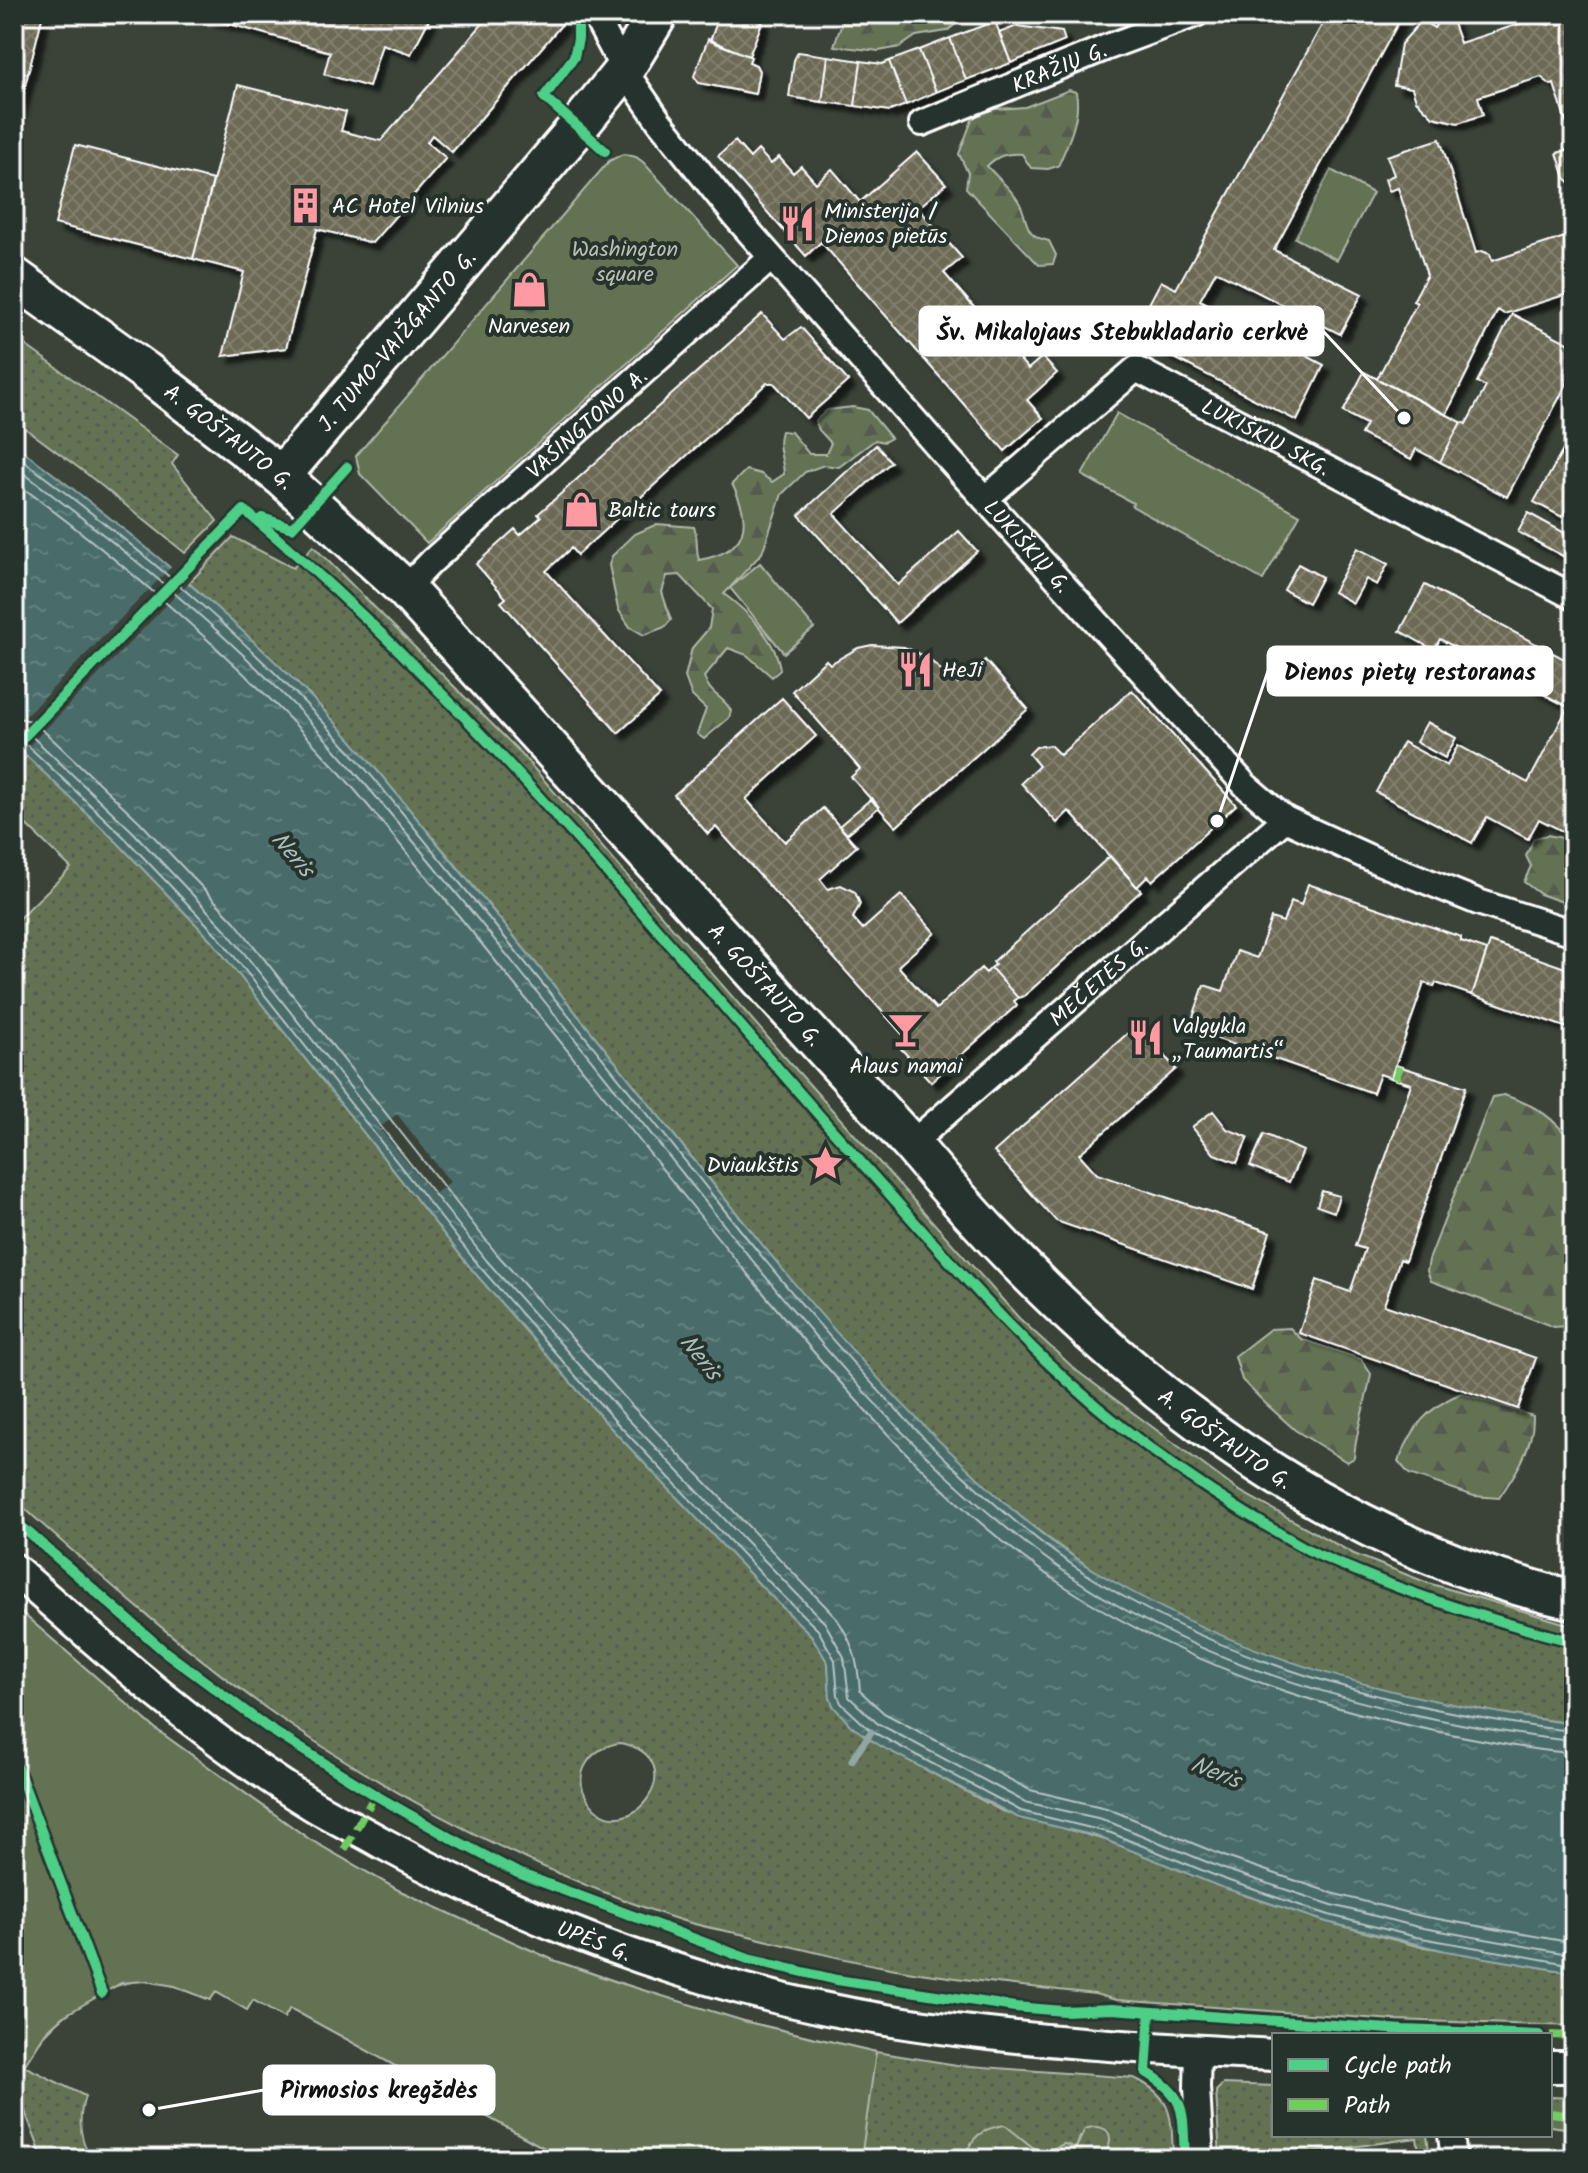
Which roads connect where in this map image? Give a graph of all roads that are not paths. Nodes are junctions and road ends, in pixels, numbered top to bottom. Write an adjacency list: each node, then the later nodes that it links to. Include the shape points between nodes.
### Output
1 (594, 14): 4 (street, LUKIŠKIŲ G.)
2 (658, 14): 4 (main road, J. TUMO-VAIŽGANTO G.)
3 (1196, 14): 5 (street, KRAŽIŲ G.)
4 (624, 70): 6 (street, LUKIŠKIŲ G.); 8 (main road, J. TUMO-VAIŽGANTO G.)
5 (922, 123)
6 (771, 258): 9 (street, LUKIŠKIŲ G.); 10 (street, VAŠINGTONO A.)
7 (14, 277): 8 (main road, A. GOŠTAUTO G.)
8 (281, 476): 10 (main road, A. GOŠTAUTO G.)
9 (985, 499): 11 (street, LUKIŠKIŲ SKG., via 1136,369); 12 (street, LUKIŠKIŲ G., via 1246,786)
10 (405, 589): 14 (main road, A. GOŠTAUTO G.)
11 (1574, 597)
12 (1285, 819): 13 (street, LUKIŠKIŲ G., via 1478,902); 14 (street, MEČETĖS G.)
13 (1574, 933)
14 (911, 1144): 16 (main road, A. GOŠTAUTO G., via 1054,1300 1193,1418 1358,1522 1446,1561)
15 (14, 1569): 17 (street, UPĖS G., via 197,1725 315,1806 431,1870 561,1928 732,1986 883,2020)
16 (1574, 1600)
17 (1198, 2051): 18 (street, UPĖS G.); 22 (street)
18 (1272, 2055)
19 (1552, 2067): 20 (street)
20 (1574, 2067)
21 (1451, 2137): 23 (street)
22 (1201, 2159)
23 (1454, 2159)

